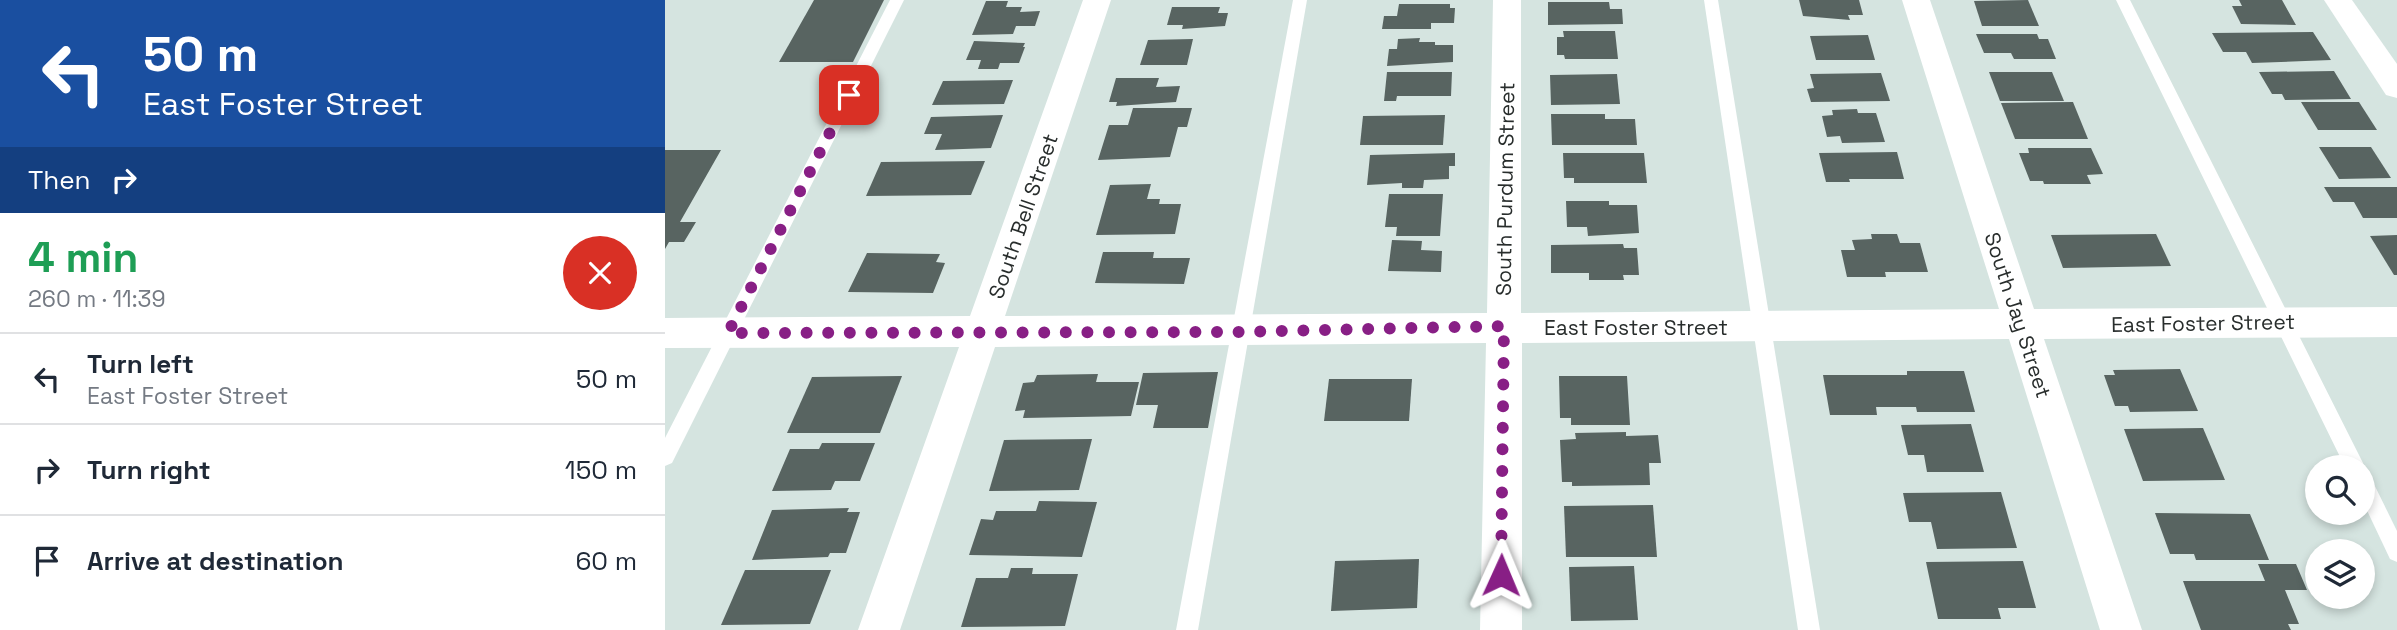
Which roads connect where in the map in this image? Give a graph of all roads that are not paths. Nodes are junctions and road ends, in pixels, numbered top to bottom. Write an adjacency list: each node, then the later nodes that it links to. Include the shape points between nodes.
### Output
1 (897, 0): 18 (lane)
2 (1097, 0): 15 (street, South Bell Street)
3 (1300, 0): 16 (lane)
4 (1507, 0): 13 (street, South Purdum Street)
5 (1711, 0): 14 (lane)
6 (1916, 0): 12 (street, South Jay Street)
7 (2123, 0): 11 (lane)
8 (2338, 0): 9 (street)
9 (2397, 87)
10 (2397, 322): 11 (street, East Foster Street)
11 (2283, 323): 12 (street, East Foster Street); 19 (lane)
12 (2020, 325): 14 (street, East Foster Street); 27 (street, South Jay Street)
13 (1504, 326): 14 (street, East Foster Street); 16 (street, East Foster Street); 25 (street, South Purdum Street)
14 (1762, 328): 26 (lane)
15 (983, 332): 16 (street, East Foster Street); 18 (street, East Foster Street); 23 (street, South Bell Street)
16 (1240, 332): 24 (lane)
17 (665, 333): 18 (street, East Foster Street)
18 (728, 333): 20 (lane)
19 (2349, 455)
20 (665, 457)
21 (2375, 507): 22 (lane)
22 (2397, 552)
23 (879, 630)
24 (1187, 630)
25 (1501, 630)
26 (1809, 630)
27 (2122, 630)

